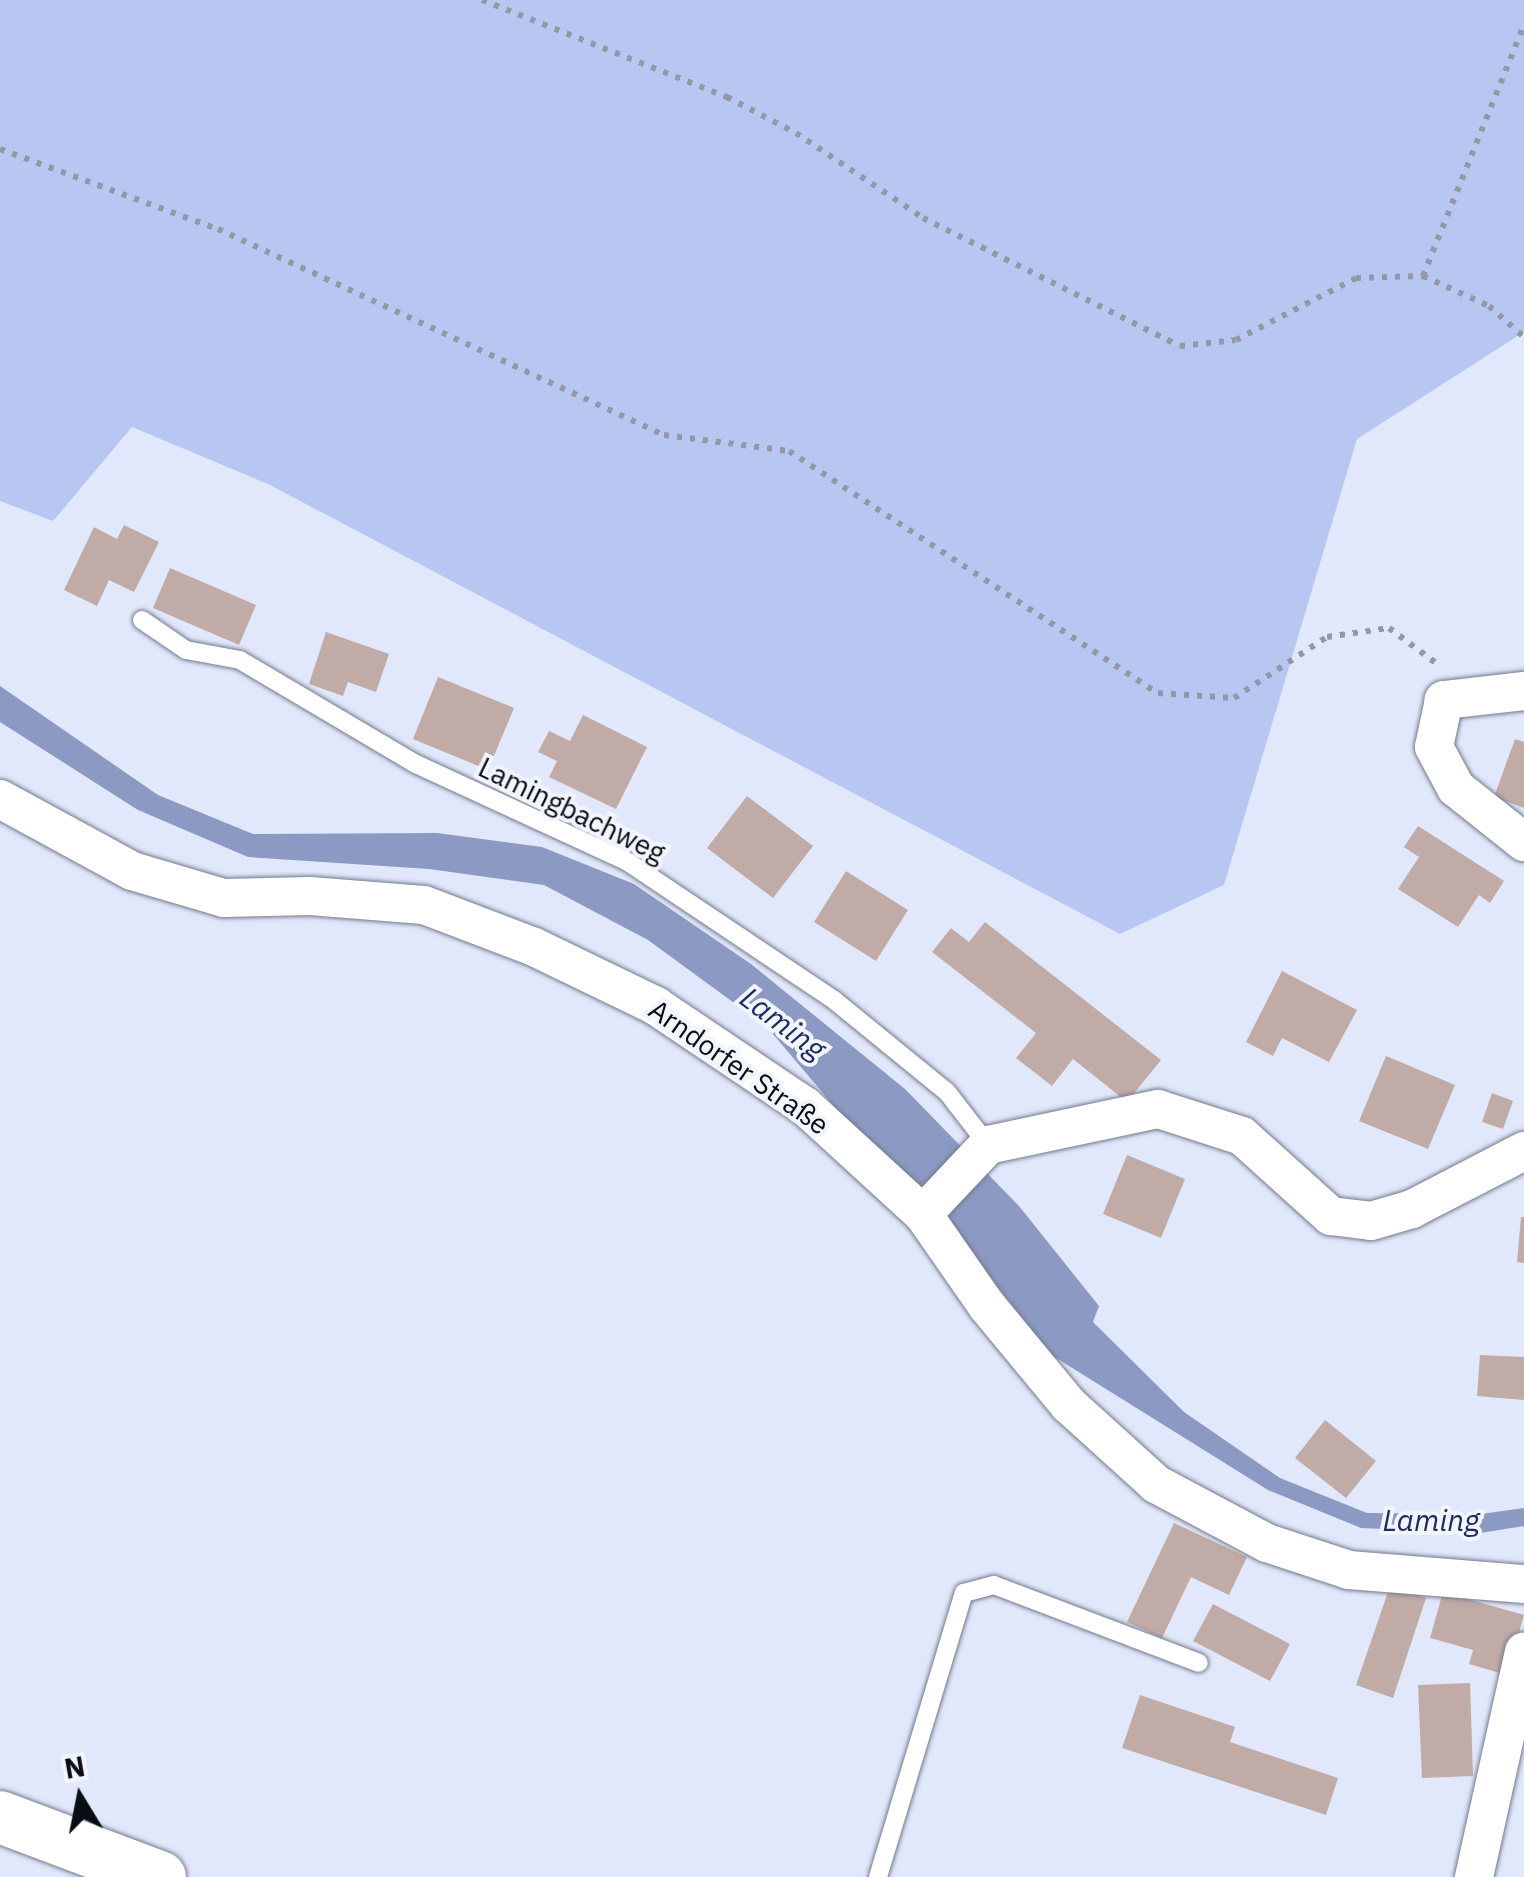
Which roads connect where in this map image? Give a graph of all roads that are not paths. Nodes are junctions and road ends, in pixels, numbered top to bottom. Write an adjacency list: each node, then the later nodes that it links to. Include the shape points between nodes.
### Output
1 (142, 620): 5 (lane, Lamingbachweg, via 186,650 240,660 388,749 628,862 834,1000 947,1092)
2 (1524, 690): 4 (street, via 1444,700 1434,748 1456,788)
3 (0, 800): 7 (street, Arndorfer Straße, via 132,871 224,898 310,896 424,906 534,947 656,1006 805,1106)
4 (1524, 842)
5 (988, 1145): 6 (street, via 1158,1109 1242,1136 1331,1216 1372,1221); 7 (street)
6 (1524, 1151)
7 (924, 1214): 8 (street, Arndorfer Straße, via 987,1306 1068,1405 1156,1484 1268,1542 1349,1570)
8 (1524, 1584)
9 (1524, 1651): 14 (street)
10 (1199, 1663): 13 (lane, via 994,1585 964,1593)
11 (0, 1817): 12 (main road)
12 (160, 1877)
13 (878, 1877)
14 (1474, 1877)

